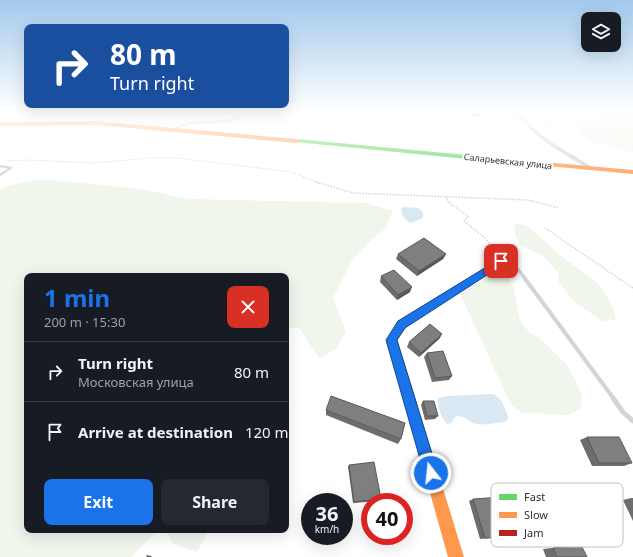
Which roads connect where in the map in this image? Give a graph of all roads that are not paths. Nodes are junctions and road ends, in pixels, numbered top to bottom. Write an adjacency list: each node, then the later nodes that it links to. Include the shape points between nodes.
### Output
1 (245, 136): 4 (street, Саларьевская улица)
2 (542, 136): 4 (street)
3 (0, 166): 6 (lane, via 11,168)
4 (592, 169): 5 (street, Саларьевская улица)
5 (633, 172)
6 (0, 175)
7 (501, 261): 8 (lane, via 514,264 623,412); 9 (street, via 402,324 392,340)
8 (633, 421)
9 (456, 557)

